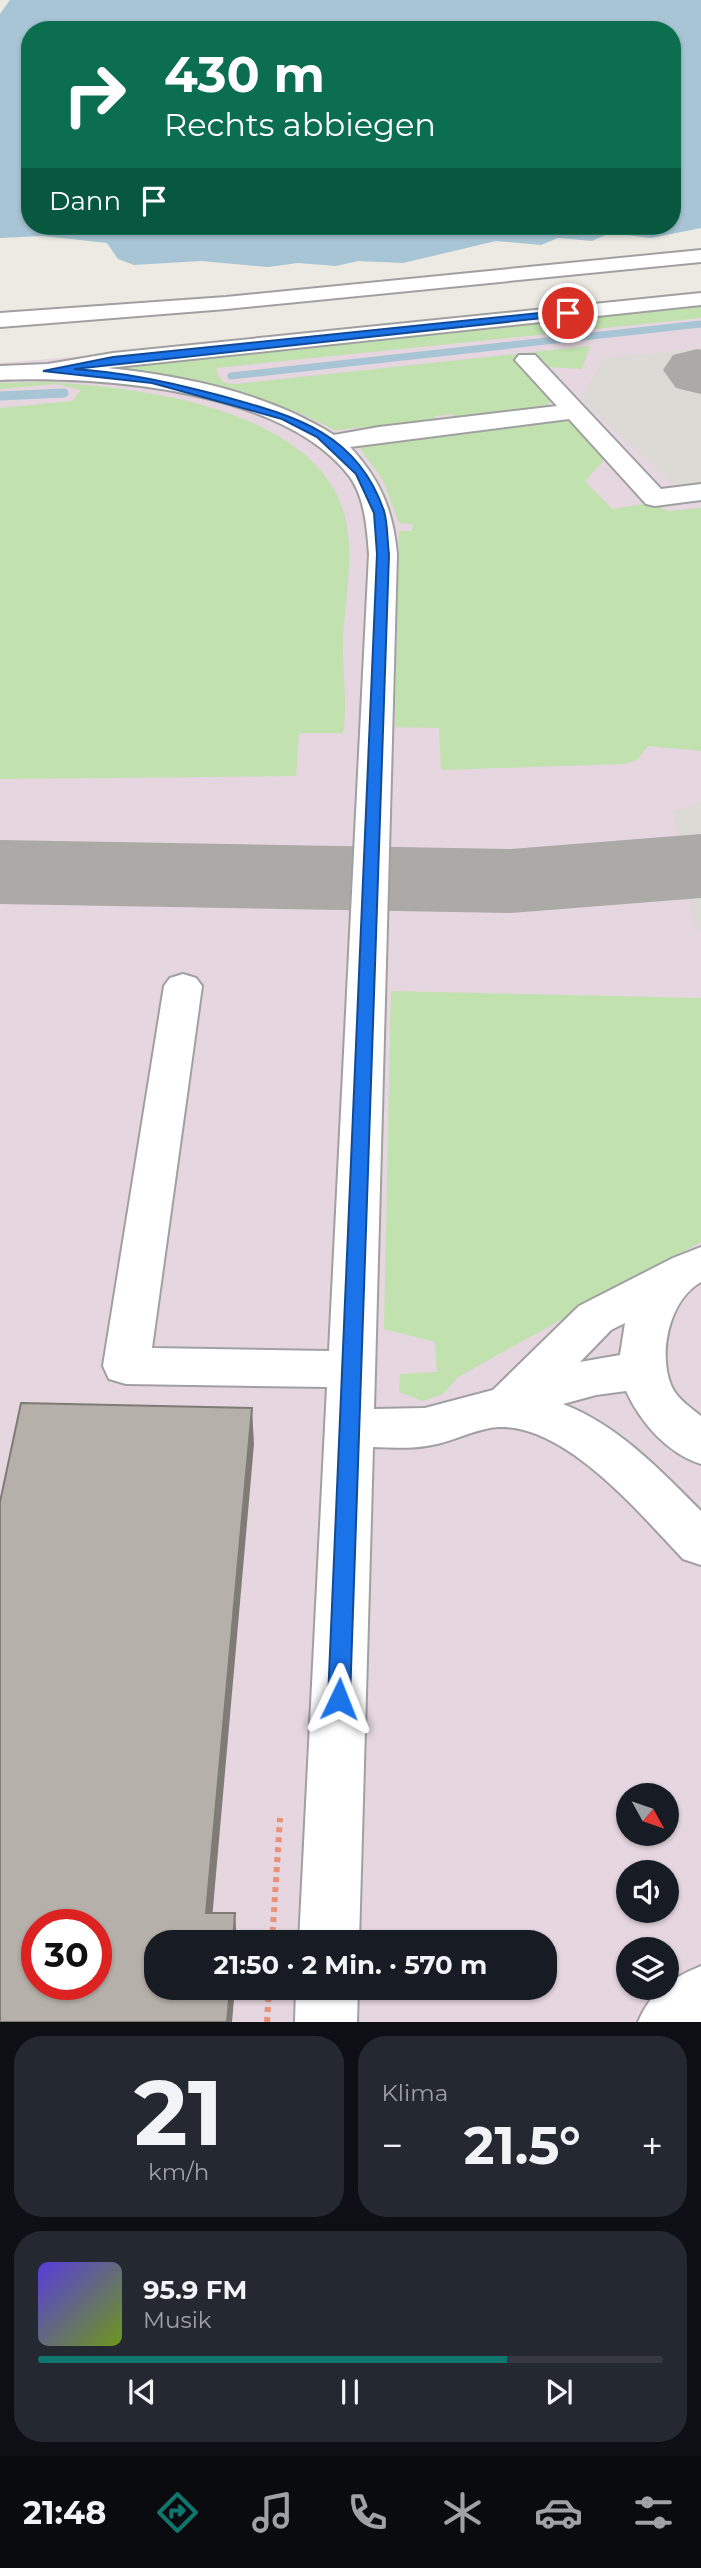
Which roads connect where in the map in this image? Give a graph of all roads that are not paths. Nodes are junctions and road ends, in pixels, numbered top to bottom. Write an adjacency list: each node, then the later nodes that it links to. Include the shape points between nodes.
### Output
1 (701, 256): 3 (street, via 226,303)
2 (701, 299): 5 (street, via 113,360)
3 (0, 320)
4 (527, 360): 7 (street)
5 (48, 371): 6 (street); 8 (street, via 102,373 185,387 286,417)
6 (0, 373)
7 (575, 411): 8 (street, via 379,433); 9 (street, via 655,498)
8 (333, 443): 12 (street, via 361,473 372,495 379,513 383,554)
9 (701, 492)
10 (183, 986): 12 (street, via 126,1366)
11 (685, 1272): 13 (street, via 653,1311 643,1343); 14 (street, via 595,1318)
12 (352, 1369): 15 (street)
13 (645, 1373): 14 (street, via 613,1372 575,1380); 16 (street, via 654,1399)
14 (505, 1408): 15 (street, via 479,1410 433,1426); 17 (street, via 565,1426 593,1444 622,1465)
15 (349, 1428): 18 (street)
16 (701, 1445)
17 (701, 1544)
18 (329, 1930)
19 (701, 1997): 22 (street)
20 (327, 2000): 21 (street)
21 (326, 2022)
22 (669, 2022)

